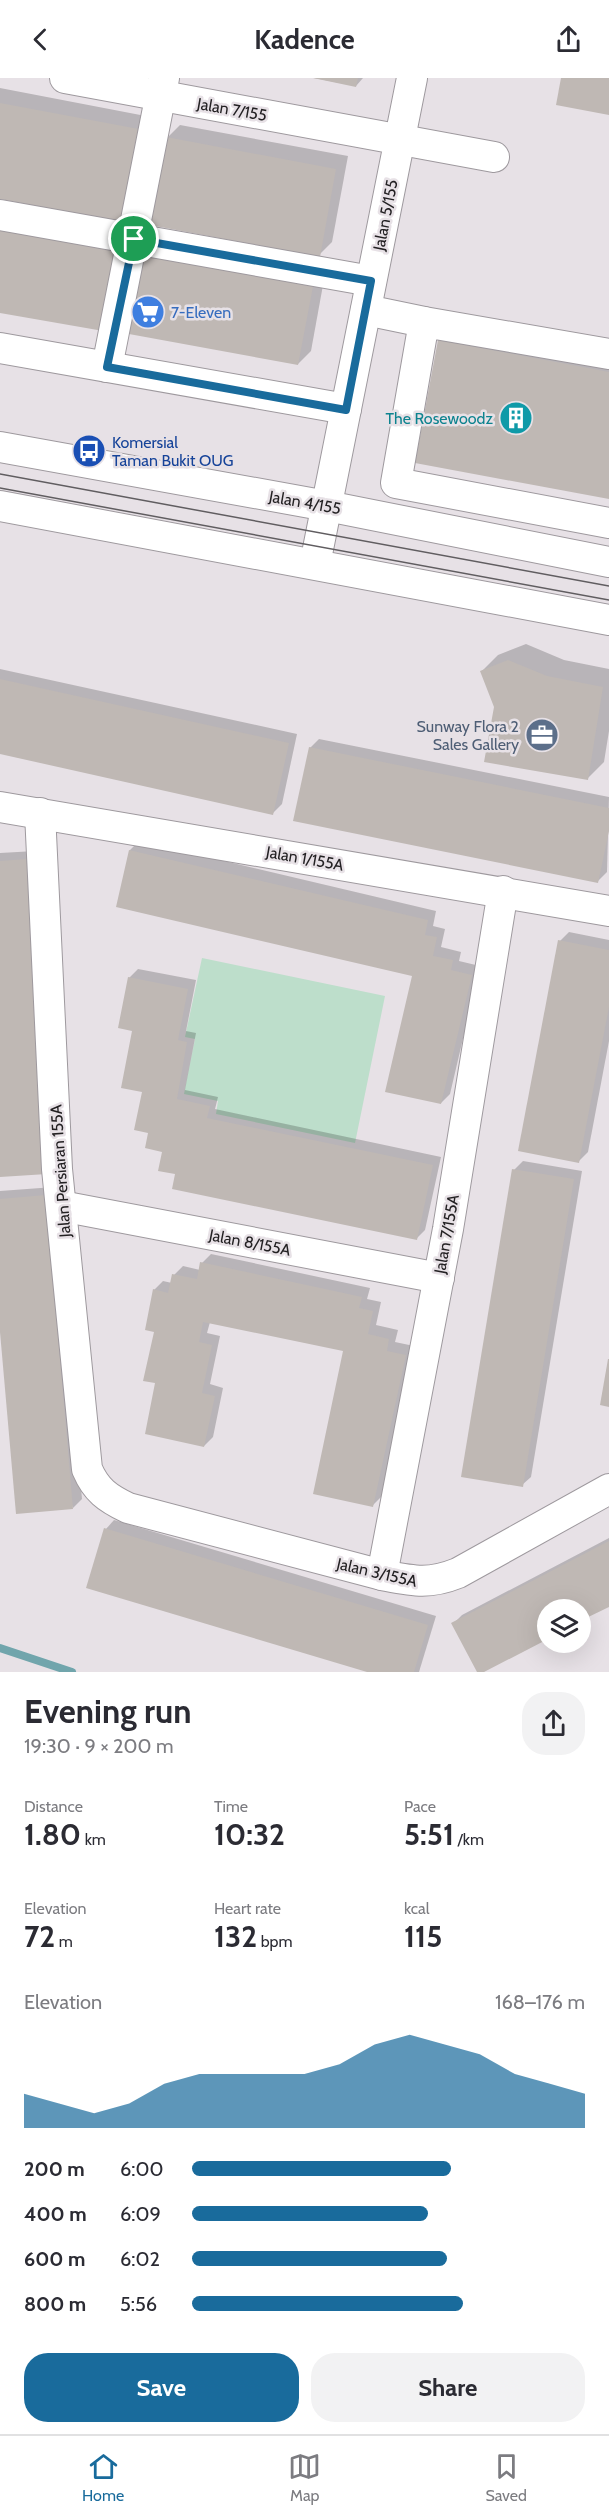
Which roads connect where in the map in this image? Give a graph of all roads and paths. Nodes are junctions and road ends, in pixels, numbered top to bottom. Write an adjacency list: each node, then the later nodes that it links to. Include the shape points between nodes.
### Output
1 (65, 78): 3 (street, Jalan 7/155)
2 (412, 78): 4 (street, Jalan 5/155)
3 (162, 87): 4 (street, Jalan 7/155); 7 (street)
4 (400, 140): 5 (street, Jalan 7/155); 8 (street, Jalan 5/155)
5 (494, 157)
6 (0, 215): 7 (street)
7 (134, 239): 8 (street); 13 (street)
8 (371, 281): 9 (street, Jalan 5/155)
9 (366, 310): 10 (street); 14 (street, Jalan 5/155)
10 (424, 322): 12 (street); 18 (street, via 396,483)
11 (0, 348): 13 (street)
12 (609, 354)
13 (107, 367): 14 (street)
14 (346, 410): 17 (street, Jalan 5/155)
15 (0, 447): 17 (street, Jalan 4/155)
16 (0, 506): 20 (street)
17 (327, 506): 19 (street, Jalan 4/155); 20 (street, Jalan 5/155)
18 (609, 523)
19 (609, 562)
20 (315, 564): 21 (street)
21 (609, 620)
22 (0, 807): 23 (street, Jalan 1/155A)
23 (40, 813): 24 (street, Jalan 1/155A); 26 (street, Jalan Persiaran 155A)
24 (503, 891): 25 (street, Jalan 1/155A); 27 (street, Jalan 7/155A)
25 (609, 911)
26 (62, 1206): 27 (street, Jalan 8/155A); 29 (street, Jalan Persiaran 155A, via 87,1469 94,1485 107,1499)
27 (439, 1278): 30 (street, Jalan 7/155A)
28 (609, 1489): 30 (street, Jalan 3/155A, via 458,1574 421,1582)
29 (128, 1508): 30 (street, Jalan 3/155A)
30 (382, 1575)

